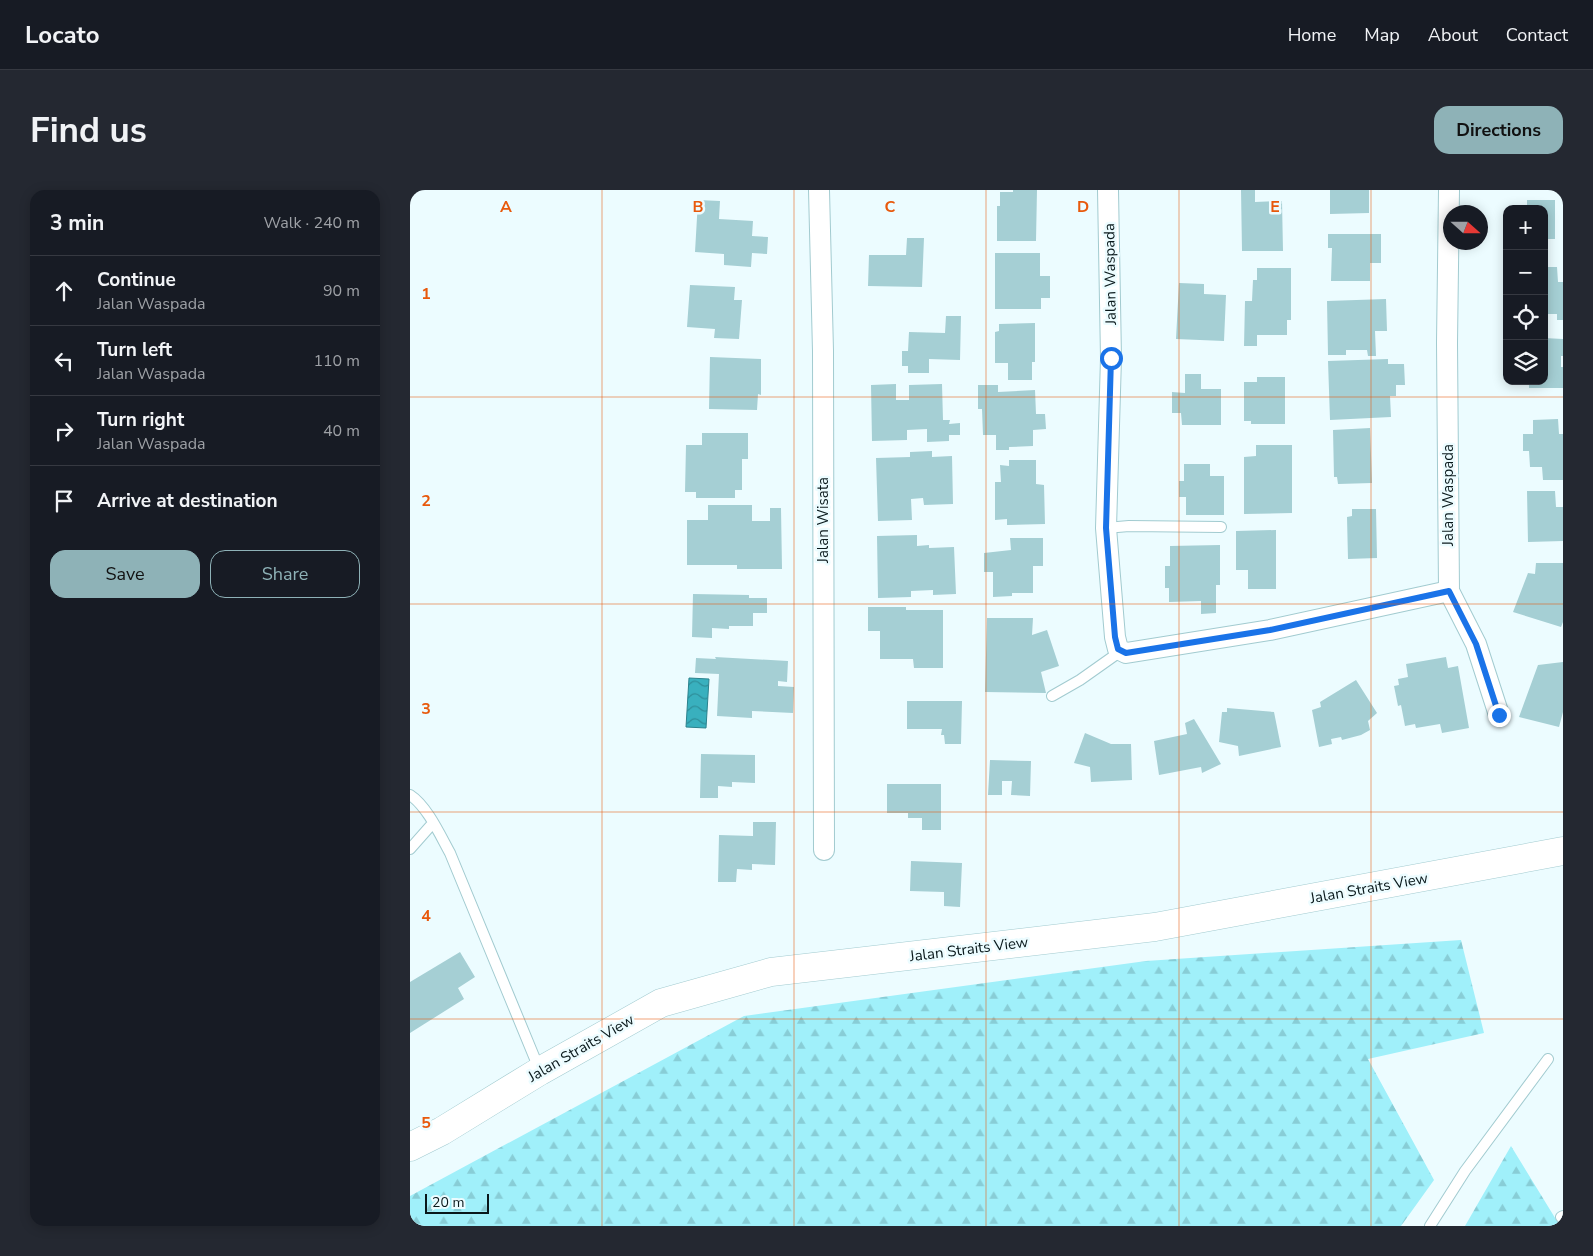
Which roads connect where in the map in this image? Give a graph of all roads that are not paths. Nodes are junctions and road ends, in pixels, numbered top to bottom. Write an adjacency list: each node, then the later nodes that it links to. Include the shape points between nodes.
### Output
1 (819, 190): 13 (street, Jalan Wisata, via 823,351)
2 (1108, 190): 5 (street, Jalan Waspada, via 1111,363)
3 (1449, 190): 6 (street, Jalan Waspada)
4 (1221, 527): 5 (lane)
5 (1106, 528): 7 (street, Jalan Waspada, via 1116,646)
6 (1449, 591): 7 (street, via 1270,630); 9 (street, Jalan Waspada, via 1476,644)
7 (1121, 652): 8 (lane)
8 (1052, 696)
9 (1499, 715)
10 (410, 795): 11 (lane)
11 (434, 823): 12 (lane); 16 (lane, via 450,853)
12 (410, 848)
13 (824, 850)
14 (1563, 852): 16 (street, Jalan Straits View, via 1155,927 771,972 661,1003)
15 (1548, 1059): 18 (lane, via 1465,1171)
16 (540, 1071): 17 (street, Jalan Straits View, via 442,1131)
17 (410, 1146)
18 (1430, 1226)

